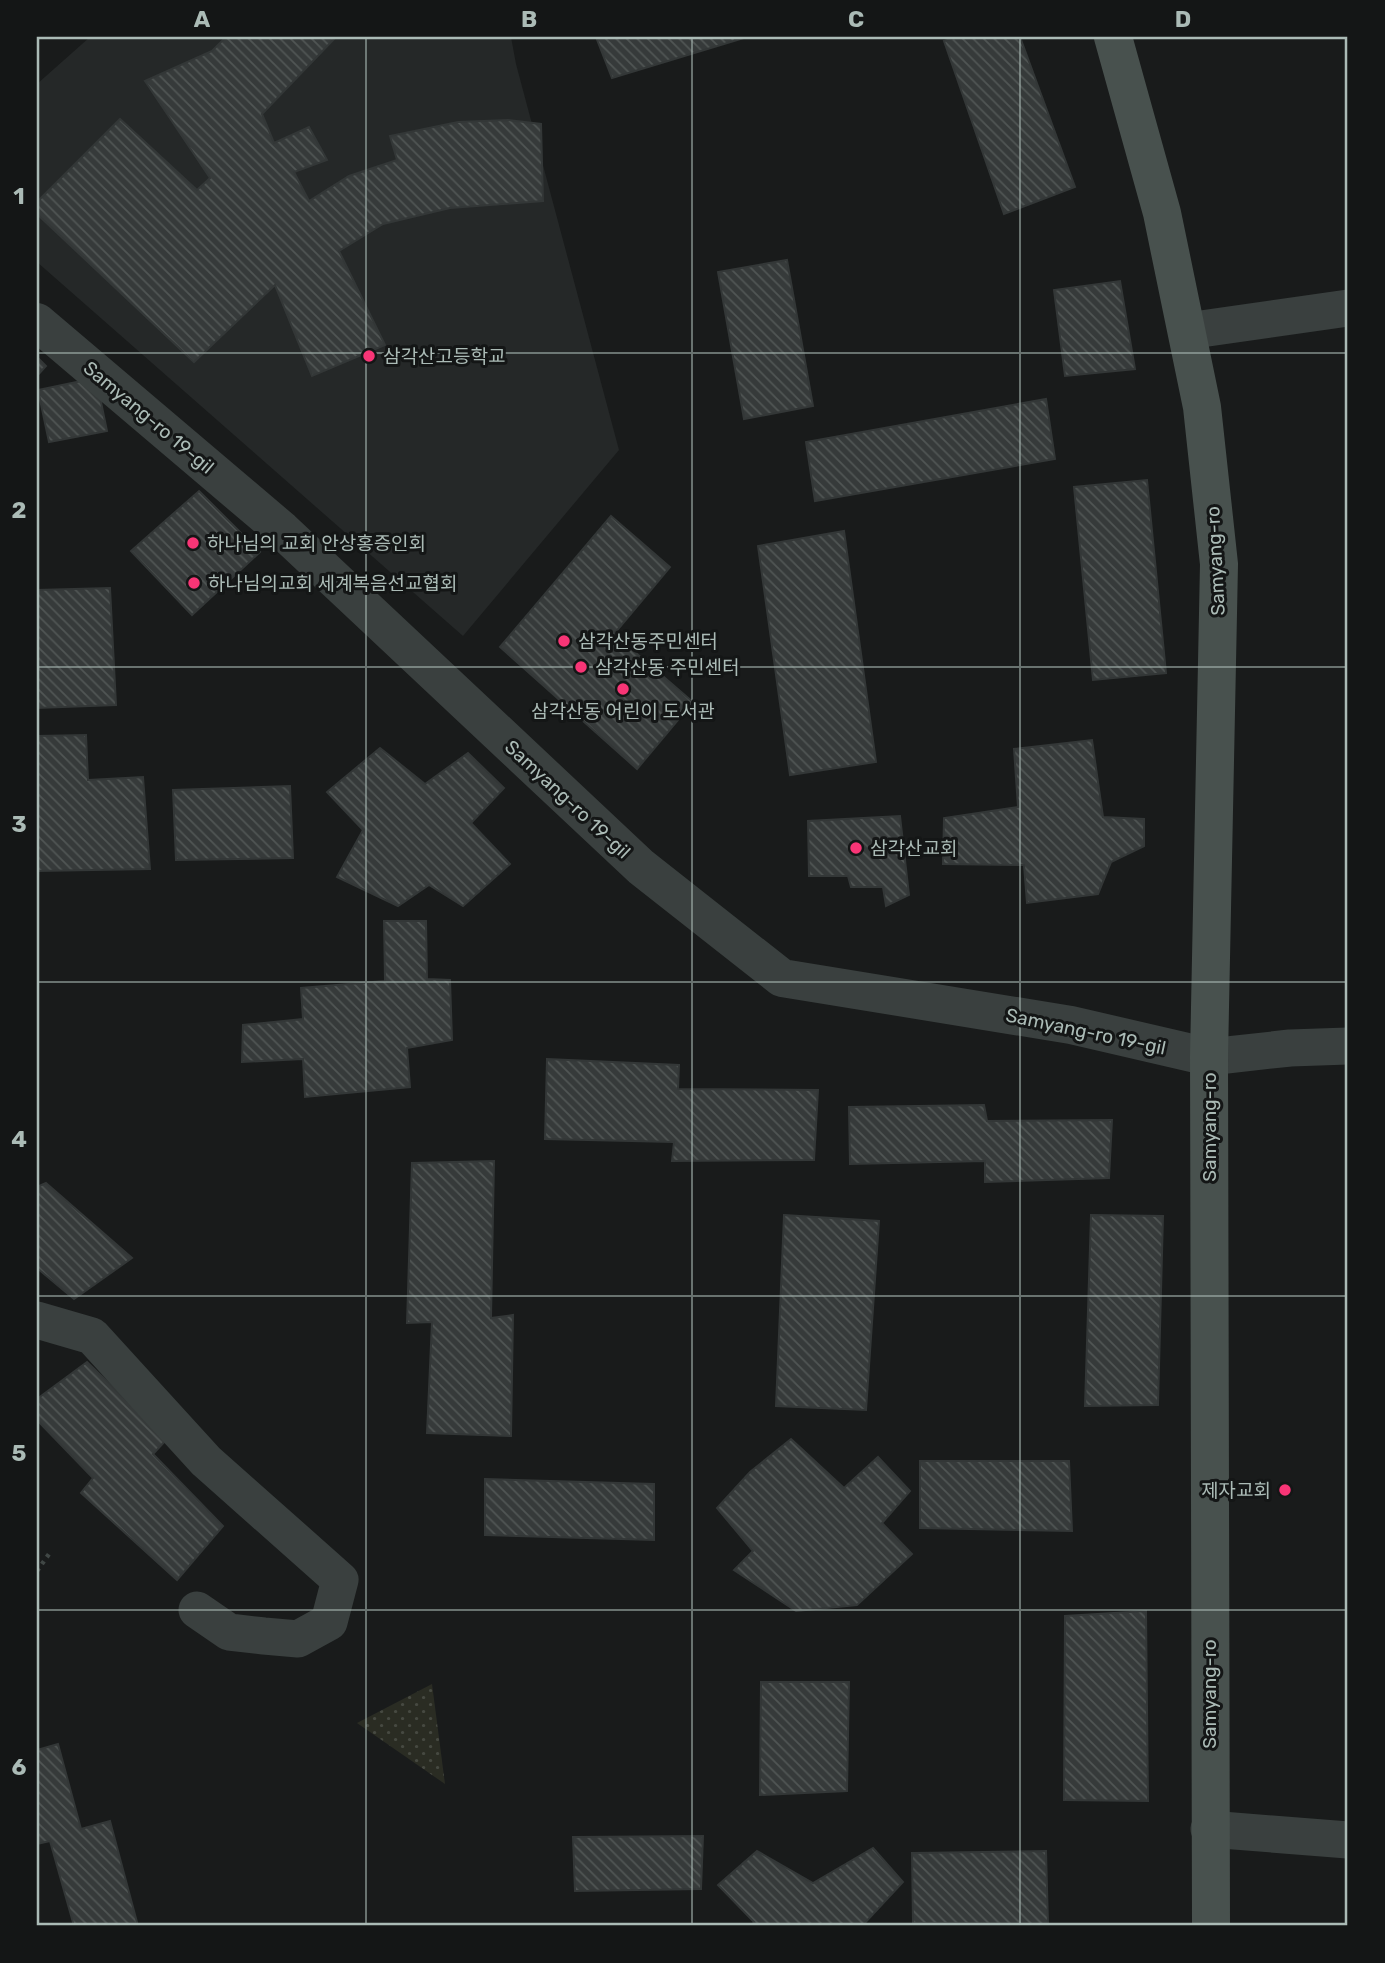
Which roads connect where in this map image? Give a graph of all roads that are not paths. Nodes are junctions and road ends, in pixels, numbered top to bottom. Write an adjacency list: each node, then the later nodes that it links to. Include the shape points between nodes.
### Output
1 (1116, 38): 4 (main road, Samyang-ro)
2 (1348, 308): 4 (street)
3 (37, 322): 6 (street, Samyang-ro 19-gil, via 282,530 641,867 782,978 1071,1025)
4 (1187, 331): 6 (main road, Samyang-ro, via 1202,407 1219,564)
5 (1348, 1046): 6 (street)
6 (1209, 1057): 9 (main road, Samyang-ro)
7 (37, 1320): 8 (street, via 92,1336 206,1461 340,1580 329,1622 298,1639 229,1632)
8 (197, 1610)
9 (1209, 1829): 10 (street); 11 (main road, Samyang-ro)
10 (1348, 1840)
11 (1211, 1926)

